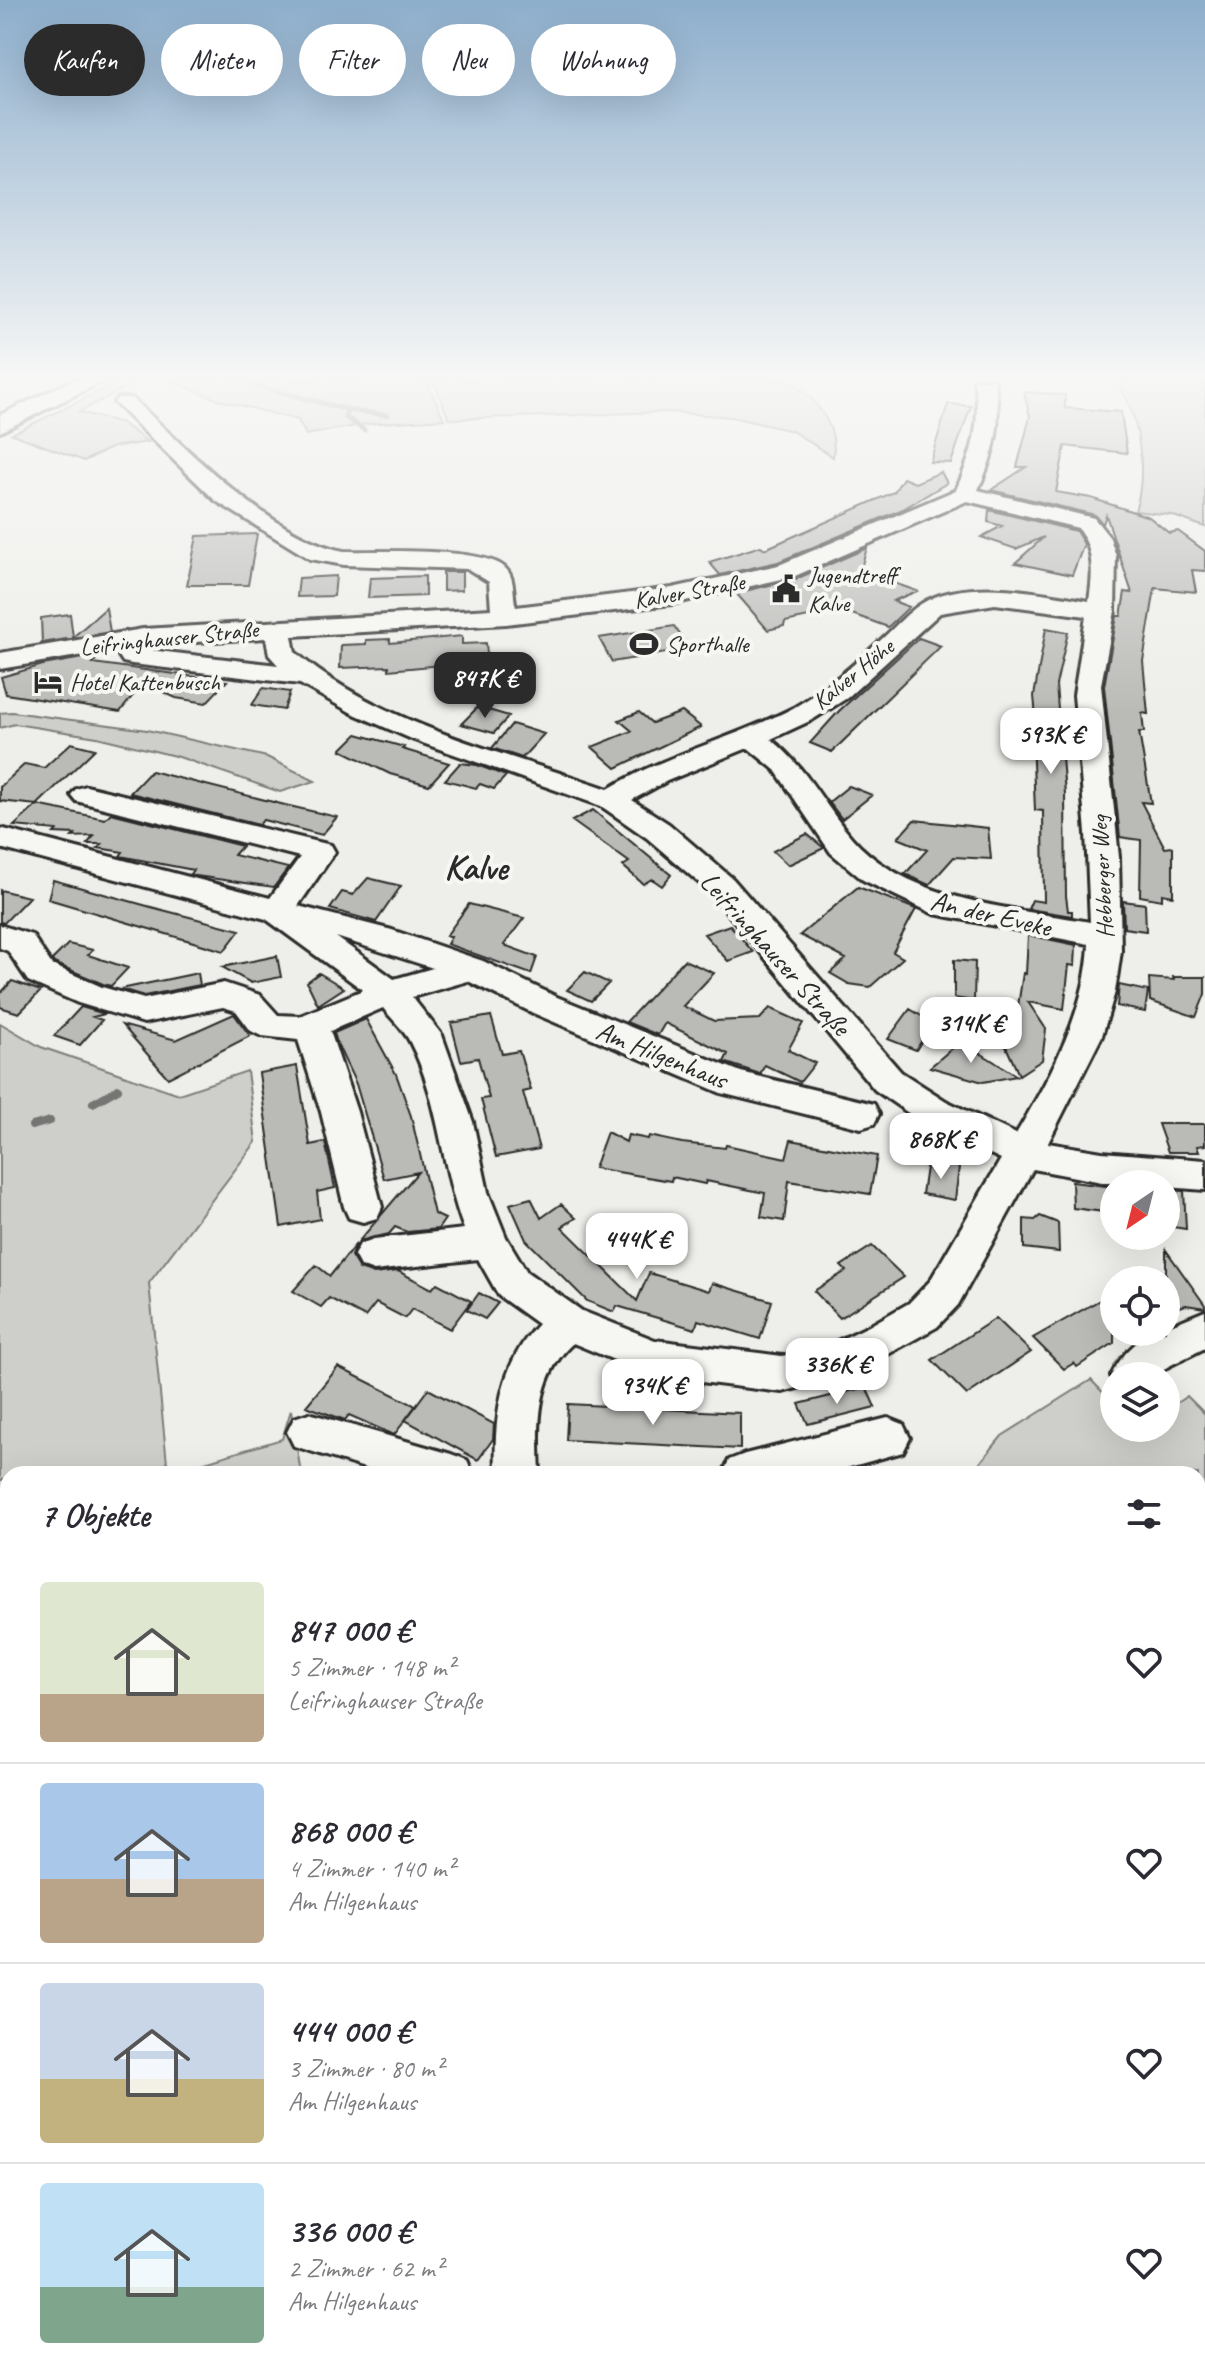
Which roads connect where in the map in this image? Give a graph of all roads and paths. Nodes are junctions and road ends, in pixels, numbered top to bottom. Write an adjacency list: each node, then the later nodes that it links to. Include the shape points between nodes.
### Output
1 (219, 491): 5 (street, via 319,554 472,562 495,572)
2 (966, 491): 3 (street)
3 (965, 494): 4 (street, Hebberger Weg, via 1086,523 1099,538 1105,582); 5 (street, Kalver Straße, via 773,575 672,596)
4 (1102, 611): 10 (street, Kalver Höhe, via 1011,597 976,597 931,608 836,693); 16 (street, Hebberger Weg, via 1087,685)
5 (506, 616): 6 (street, Kalver Straße)
6 (278, 627): 8 (street, Leifringhauser Straße, via 143,637); 9 (street, Leifringhauser Straße, via 282,655)
7 (132, 656): 9 (street, Leifringhauser Straße)
8 (0, 661)
9 (307, 677): 12 (street, Leifringhauser Straße, via 424,734)
10 (753, 738): 12 (street, Kalver Höhe, via 651,775); 16 (street, An der Eveke, via 785,764 819,819 874,873 945,907)
11 (86, 795): 14 (street, via 320,852)
12 (611, 800): 21 (street, Leifringhauser Straße, via 658,831 722,886 888,1081 933,1111)
13 (0, 838): 14 (street, Am Hilgenhaus)
14 (277, 911): 17 (street, Am Hilgenhaus); 18 (street, Am Hilgenhaus)
15 (0, 936): 19 (street, via 20,943 40,973 144,1011 224,995 248,1003 274,1027)
16 (1105, 936): 21 (street, Hebberger Weg, via 1091,1019)
17 (471, 969): 18 (street); 20 (street, Am Hilgenhaus, via 734,1084)
18 (389, 992): 19 (street); 24 (street, Am Hilgenhaus, via 425,1035 435,1060 469,1192)
19 (311, 1026): 23 (street)
20 (861, 1114)
21 (1022, 1153): 22 (street, Leifringhauser Straße, via 1102,1167); 26 (street, Am Hilgenhaus, via 944,1293 923,1315 839,1360 782,1374 714,1367 653,1358)
22 (1205, 1175)
23 (363, 1207)
24 (488, 1242): 25 (street); 26 (street, Am Hilgenhaus, via 513,1284)
25 (374, 1255)
26 (568, 1323): 32 (street, via 547,1337 525,1378 516,1425)
27 (1205, 1328): 28 (street)
28 (1145, 1362)
29 (309, 1432): 31 (street)
30 (888, 1438): 33 (street)
31 (424, 1466)
32 (518, 1466)
33 (777, 1466)

